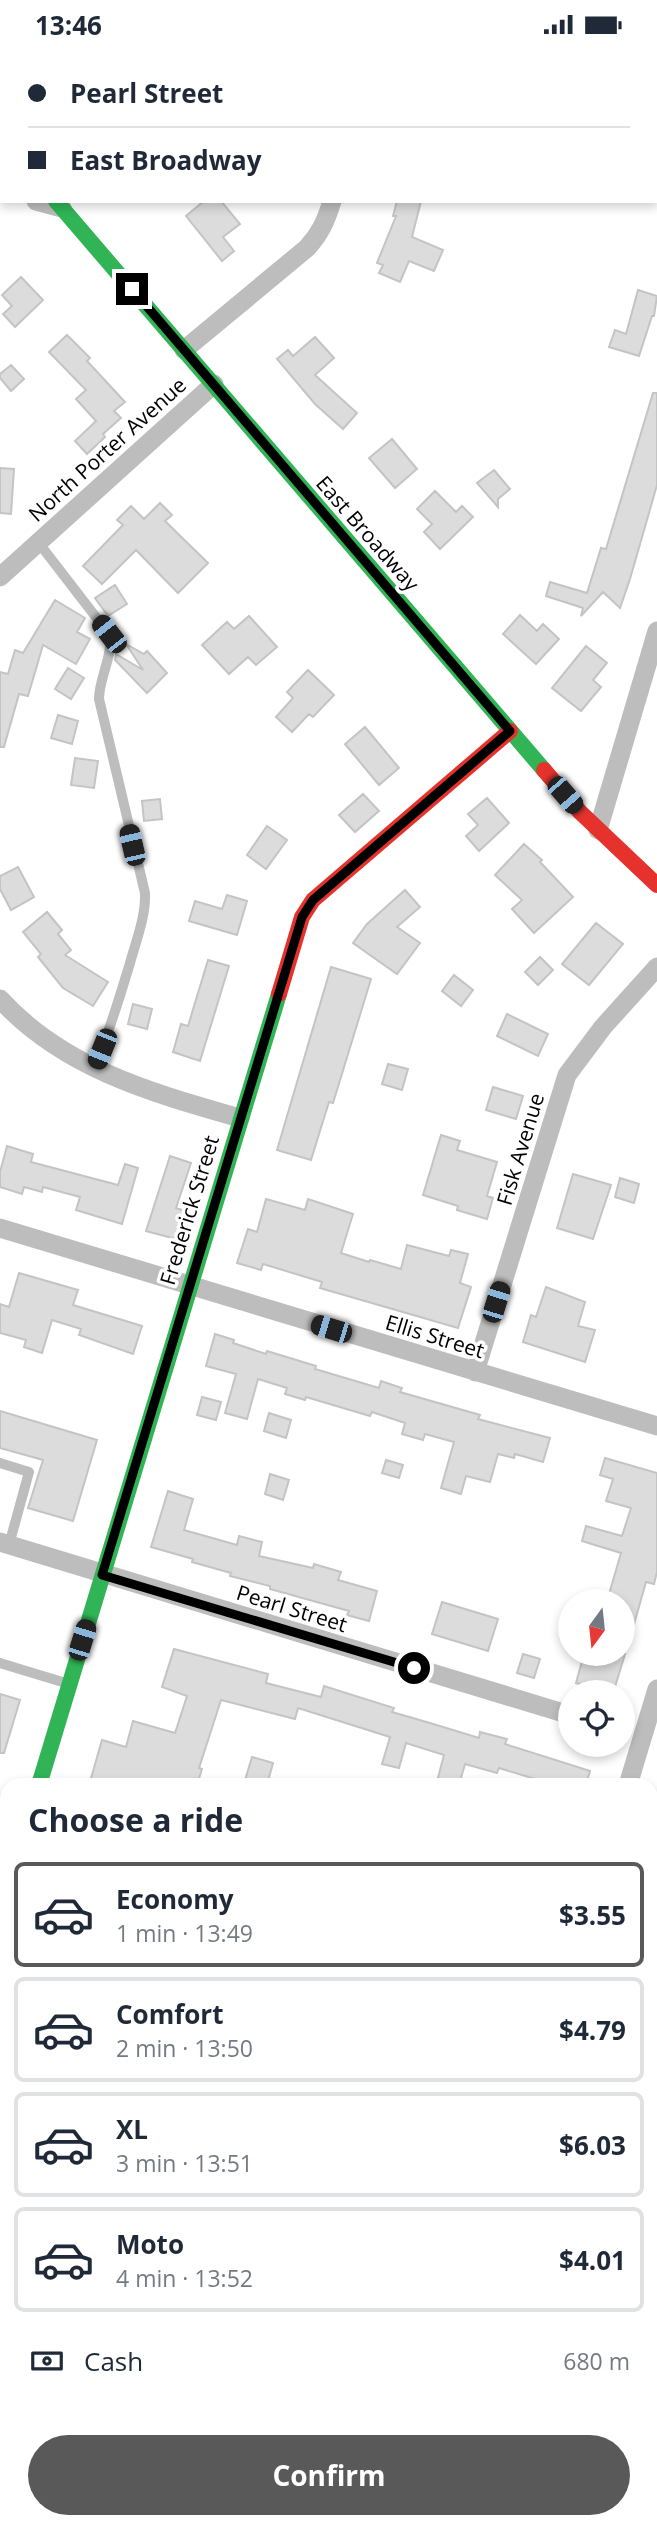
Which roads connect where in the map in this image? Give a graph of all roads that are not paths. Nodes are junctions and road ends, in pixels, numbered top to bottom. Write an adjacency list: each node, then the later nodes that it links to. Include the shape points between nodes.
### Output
1 (331, 203): 3 (street, via 326,222 307,249)
2 (59, 205): 3 (street, East Broadway)
3 (184, 350): 4 (street, East Broadway)
4 (214, 384): 5 (street, North Porter Avenue); 8 (street, East Broadway)
5 (37, 542): 6 (street, North Porter Avenue); 13 (lane, via 109,634 99,699 145,893 109,1034)
6 (0, 577)
7 (657, 631): 9 (street)
8 (510, 731): 9 (street, East Broadway); 14 (street, Frederick Street, via 307,908)
9 (598, 830): 10 (street, East Broadway)
10 (657, 885)
11 (657, 967): 17 (street, Fisk Avenue, via 567,1075)
12 (0, 999): 13 (street, via 40,1035)
13 (94, 1069): 14 (street)
14 (240, 1118): 16 (street, Frederick Street)
15 (0, 1228): 16 (street, Ellis Street)
16 (190, 1286): 17 (street, Ellis Street); 21 (street, Frederick Street)
17 (475, 1372): 18 (street, Ellis Street)
18 (657, 1426)
19 (0, 1463): 20 (lane, via 29,1472)
20 (5, 1544): 21 (street, Pearl Street)
21 (102, 1575): 23 (street, Frederick Street); 25 (street, Pearl Street)
22 (0, 1663): 23 (lane)
23 (69, 1684): 28 (street, Frederick Street)
24 (657, 1689): 27 (street)
25 (558, 1711)
26 (635, 1735): 27 (street)
27 (643, 1737): 29 (street)
28 (41, 1778)
29 (630, 1778)

